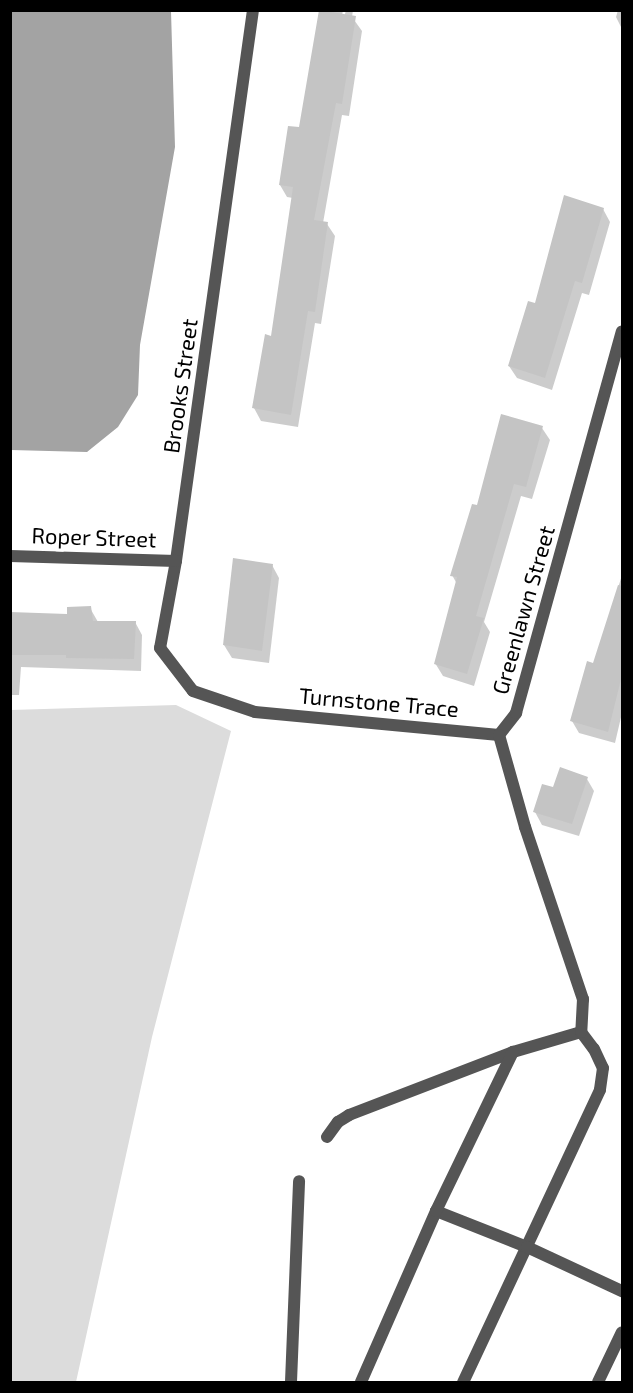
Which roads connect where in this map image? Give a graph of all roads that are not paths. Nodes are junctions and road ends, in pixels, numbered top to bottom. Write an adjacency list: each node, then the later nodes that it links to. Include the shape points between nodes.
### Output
1 (253, 10): 4 (street, Brooks Street)
2 (622, 331): 6 (street, Greenlawn Street, via 516,713)
3 (10, 556): 4 (street, Roper Street)
4 (176, 561): 5 (street, Brooks Street, via 160,648 193,691)
5 (255, 712): 6 (street, Turnstone Trace)
6 (499, 735): 7 (street, via 525,827 583,999)
7 (581, 1032): 8 (street); 12 (street, via 603,1068 600,1090)
8 (513, 1052): 9 (street, via 349,1115); 11 (street)
9 (327, 1137)
10 (300, 1180): 15 (street)
11 (436, 1211): 12 (street); 16 (street)
12 (527, 1247): 13 (street); 17 (street)
13 (622, 1291)
14 (622, 1332): 18 (street)
15 (291, 1383)
16 (361, 1383)
17 (463, 1383)
18 (598, 1383)

